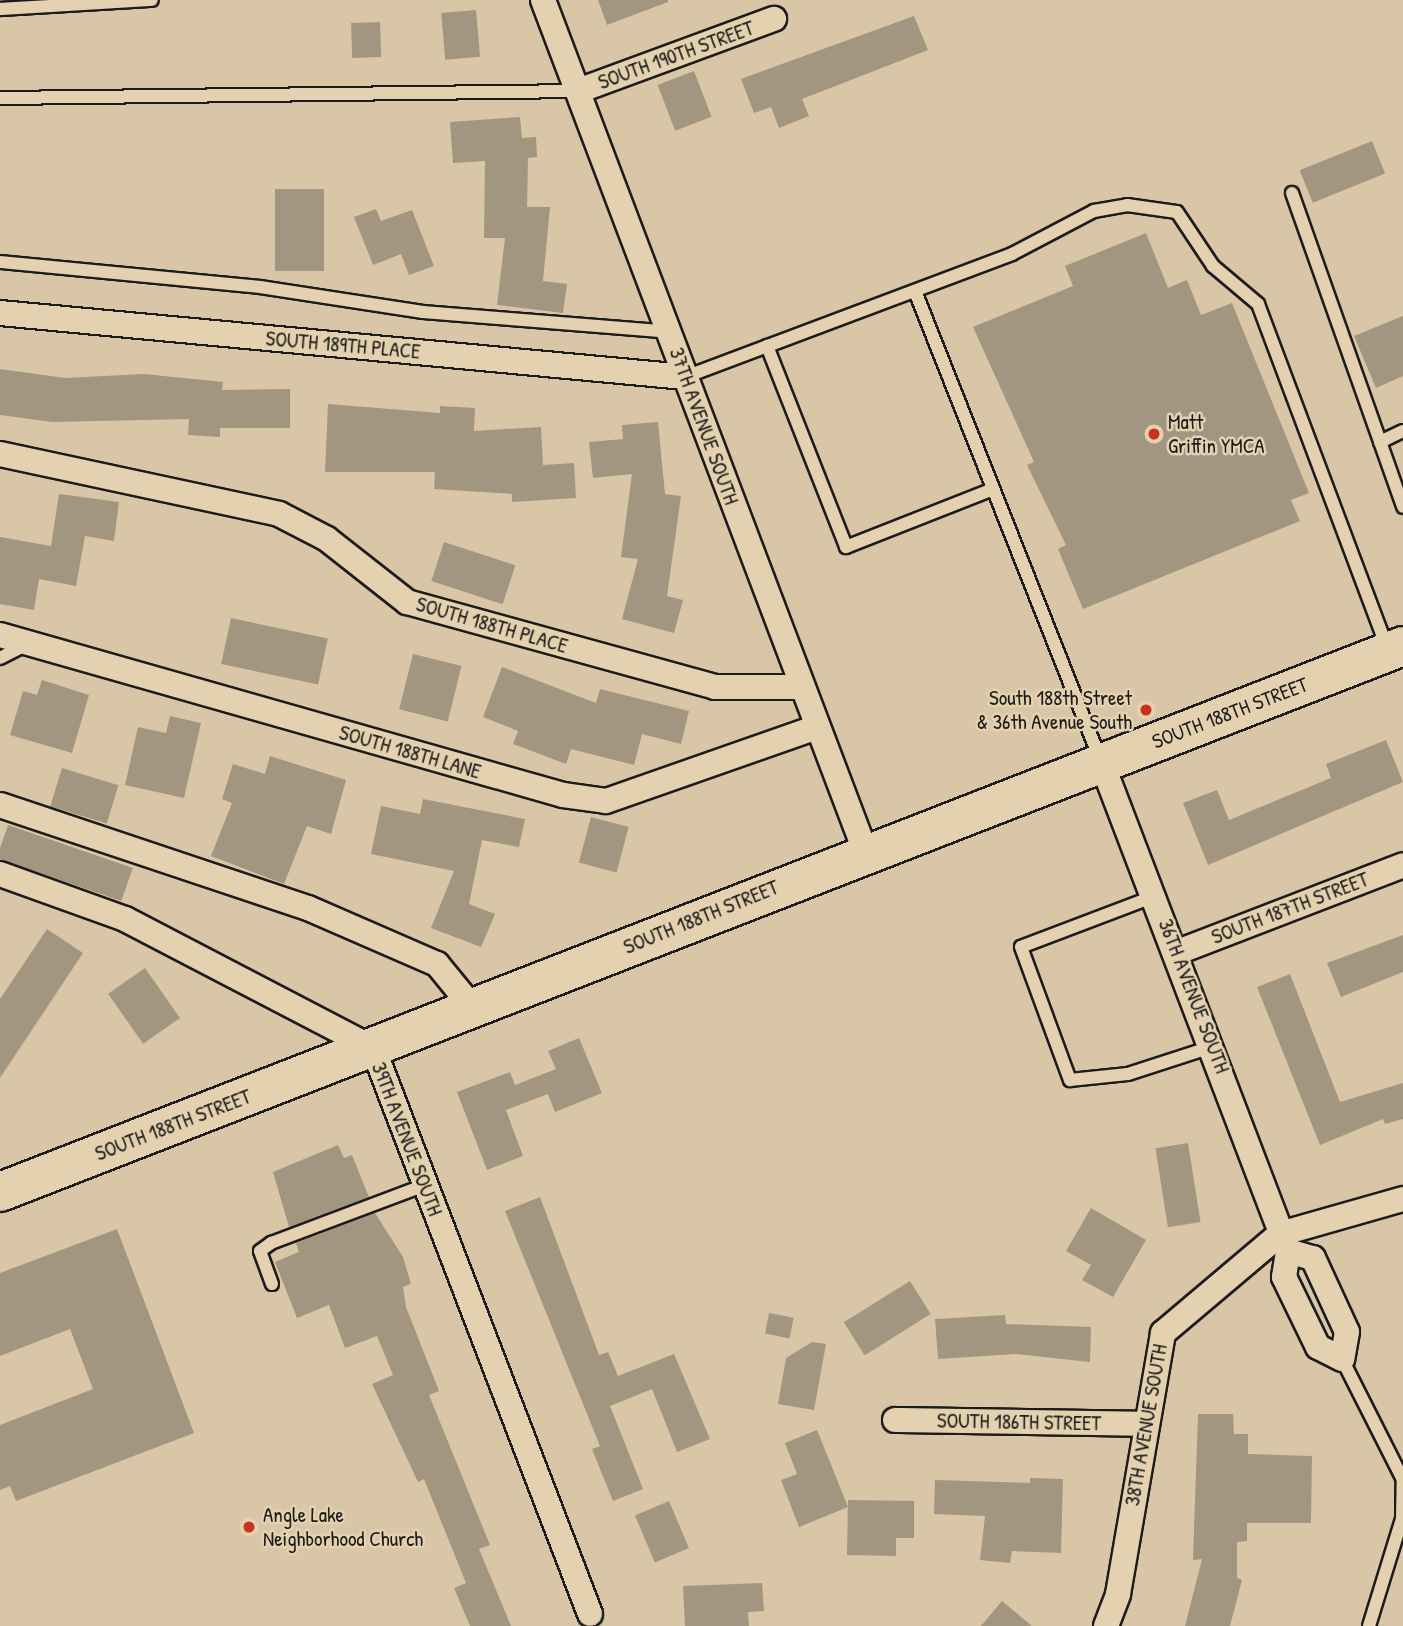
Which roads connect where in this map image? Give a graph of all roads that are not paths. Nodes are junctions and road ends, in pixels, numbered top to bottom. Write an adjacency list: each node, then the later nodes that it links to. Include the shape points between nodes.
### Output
1 (152, 0): 3 (lane)
2 (543, 0): 5 (street, 37TH AVENUE SOUTH)
3 (0, 9)
4 (774, 19): 5 (street, SOUTH 190TH STREET)
5 (578, 91): 6 (lane); 11 (street, 37TH AVENUE SOUTH)
6 (0, 98)
7 (1292, 193): 15 (lane)
8 (0, 262): 11 (lane, via 260,287 423,312)
9 (915, 291): 12 (lane); 17 (lane); 21 (lane, via 1012,254 1094,211 1152,206 1177,212 1213,266 1258,303)
10 (0, 313): 13 (street, SOUTH 189TH PLACE)
11 (670, 332): 13 (street, 37TH AVENUE SOUTH)
12 (767, 346): 13 (lane); 17 (lane, via 846,547)
13 (685, 377): 23 (street, 37TH AVENUE SOUTH)
14 (1403, 431): 15 (lane)
15 (1380, 442): 18 (lane)
16 (0, 454): 23 (street, SOUTH 188TH PLACE, via 279,514 327,539 407,602 715,687)
17 (993, 489): 25 (lane)
18 (1403, 507)
19 (0, 635): 20 (street, SOUTH 188TH LANE)
20 (30, 644): 22 (lane); 24 (street, SOUTH 188TH LANE, via 563,795 606,800)
21 (1396, 648): 25 (main road, SOUTH 188TH STREET)
22 (0, 658)
23 (802, 687): 24 (street, 37TH AVENUE SOUTH)
24 (817, 727): 27 (street, 37TH AVENUE SOUTH)
25 (1101, 761): 27 (main road, SOUTH 188TH STREET); 30 (street, 36TH AVENUE SOUTH)
26 (0, 805): 32 (street, via 307,908 425,958 437,964)
27 (865, 851): 32 (main road, SOUTH 188TH STREET)
28 (1403, 865): 31 (street, SOUTH 187TH STREET)
29 (0, 874): 34 (street, 39TH AVENUE SOUTH, via 125,919)
30 (1155, 896): 31 (street, 36TH AVENUE SOUTH); 33 (lane, via 1021,947 1070,1080 1128,1074)
31 (1178, 952): 33 (street, 36TH AVENUE SOUTH)
32 (472, 1008): 34 (main road, SOUTH 188TH STREET)
33 (1214, 1046): 38 (street, 36TH AVENUE SOUTH)
34 (373, 1048): 35 (street, 39TH AVENUE SOUTH); 36 (main road, SOUTH 188TH STREET)
35 (425, 1185): 39 (lane, via 271,1243 260,1251); 44 (street, 39TH AVENUE SOUTH)
36 (0, 1192)
37 (1403, 1199): 38 (street)
38 (1284, 1242): 40 (street, 36TH AVENUE SOUTH, via 1284,1277 1318,1347); 40 (street, via 1313,1258 1347,1332); 42 (street, 38TH AVENUE SOUTH, via 1163,1332)
39 (272, 1284)
40 (1342, 1359): 43 (lane)
41 (895, 1420): 42 (street, SOUTH 186TH STREET)
42 (1144, 1424): 45 (street, 38TH AVENUE SOUTH, via 1118,1594)
43 (1403, 1480): 46 (lane, via 1402,1519)
44 (590, 1614)
45 (1107, 1626)
46 (1369, 1626)

